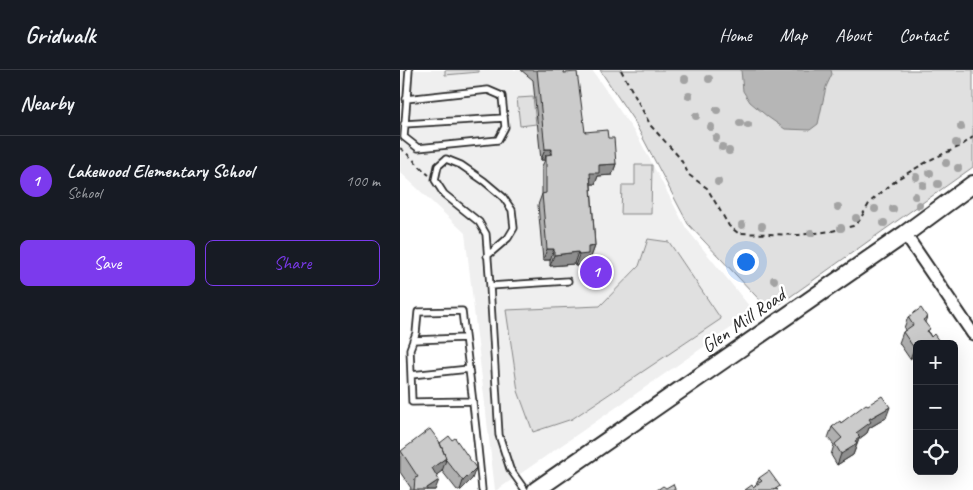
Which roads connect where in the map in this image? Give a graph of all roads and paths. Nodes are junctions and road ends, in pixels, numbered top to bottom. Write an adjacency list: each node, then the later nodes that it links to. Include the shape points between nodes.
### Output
1 (409, 70): 3 (lane)
2 (621, 70): 6 (path, via 651,126 680,158 689,175 707,188 731,229 742,234 799,235 853,226 870,202 890,184)
3 (406, 99): 4 (lane, via 488,90 502,96); 5 (lane)
4 (504, 118): 5 (lane); 5 (lane, via 505,127 498,140 418,148 404,137)
5 (404, 124)
6 (973, 138)
7 (400, 148): 8 (path)
8 (435, 180): 11 (lane, via 444,194 479,222 486,234); 11 (lane, via 438,166 446,159 461,164 503,197 512,210 514,228 508,238)
9 (973, 184): 10 (main road, Glen Mill Road)
10 (905, 234): 14 (street); 22 (main road, Glen Mill Road)
11 (487, 256): 13 (lane)
12 (568, 281): 13 (lane)
13 (490, 286): 21 (lane, via 499,435 510,469)
14 (973, 334)
15 (466, 338): 16 (lane); 16 (lane, via 462,311 418,312); 17 (lane)
16 (413, 340): 18 (lane)
17 (469, 369): 18 (lane); 19 (lane)
18 (411, 375): 19 (lane, via 412,402)
19 (473, 401): 20 (lane)
20 (482, 490)
21 (525, 490)
22 (536, 490)

